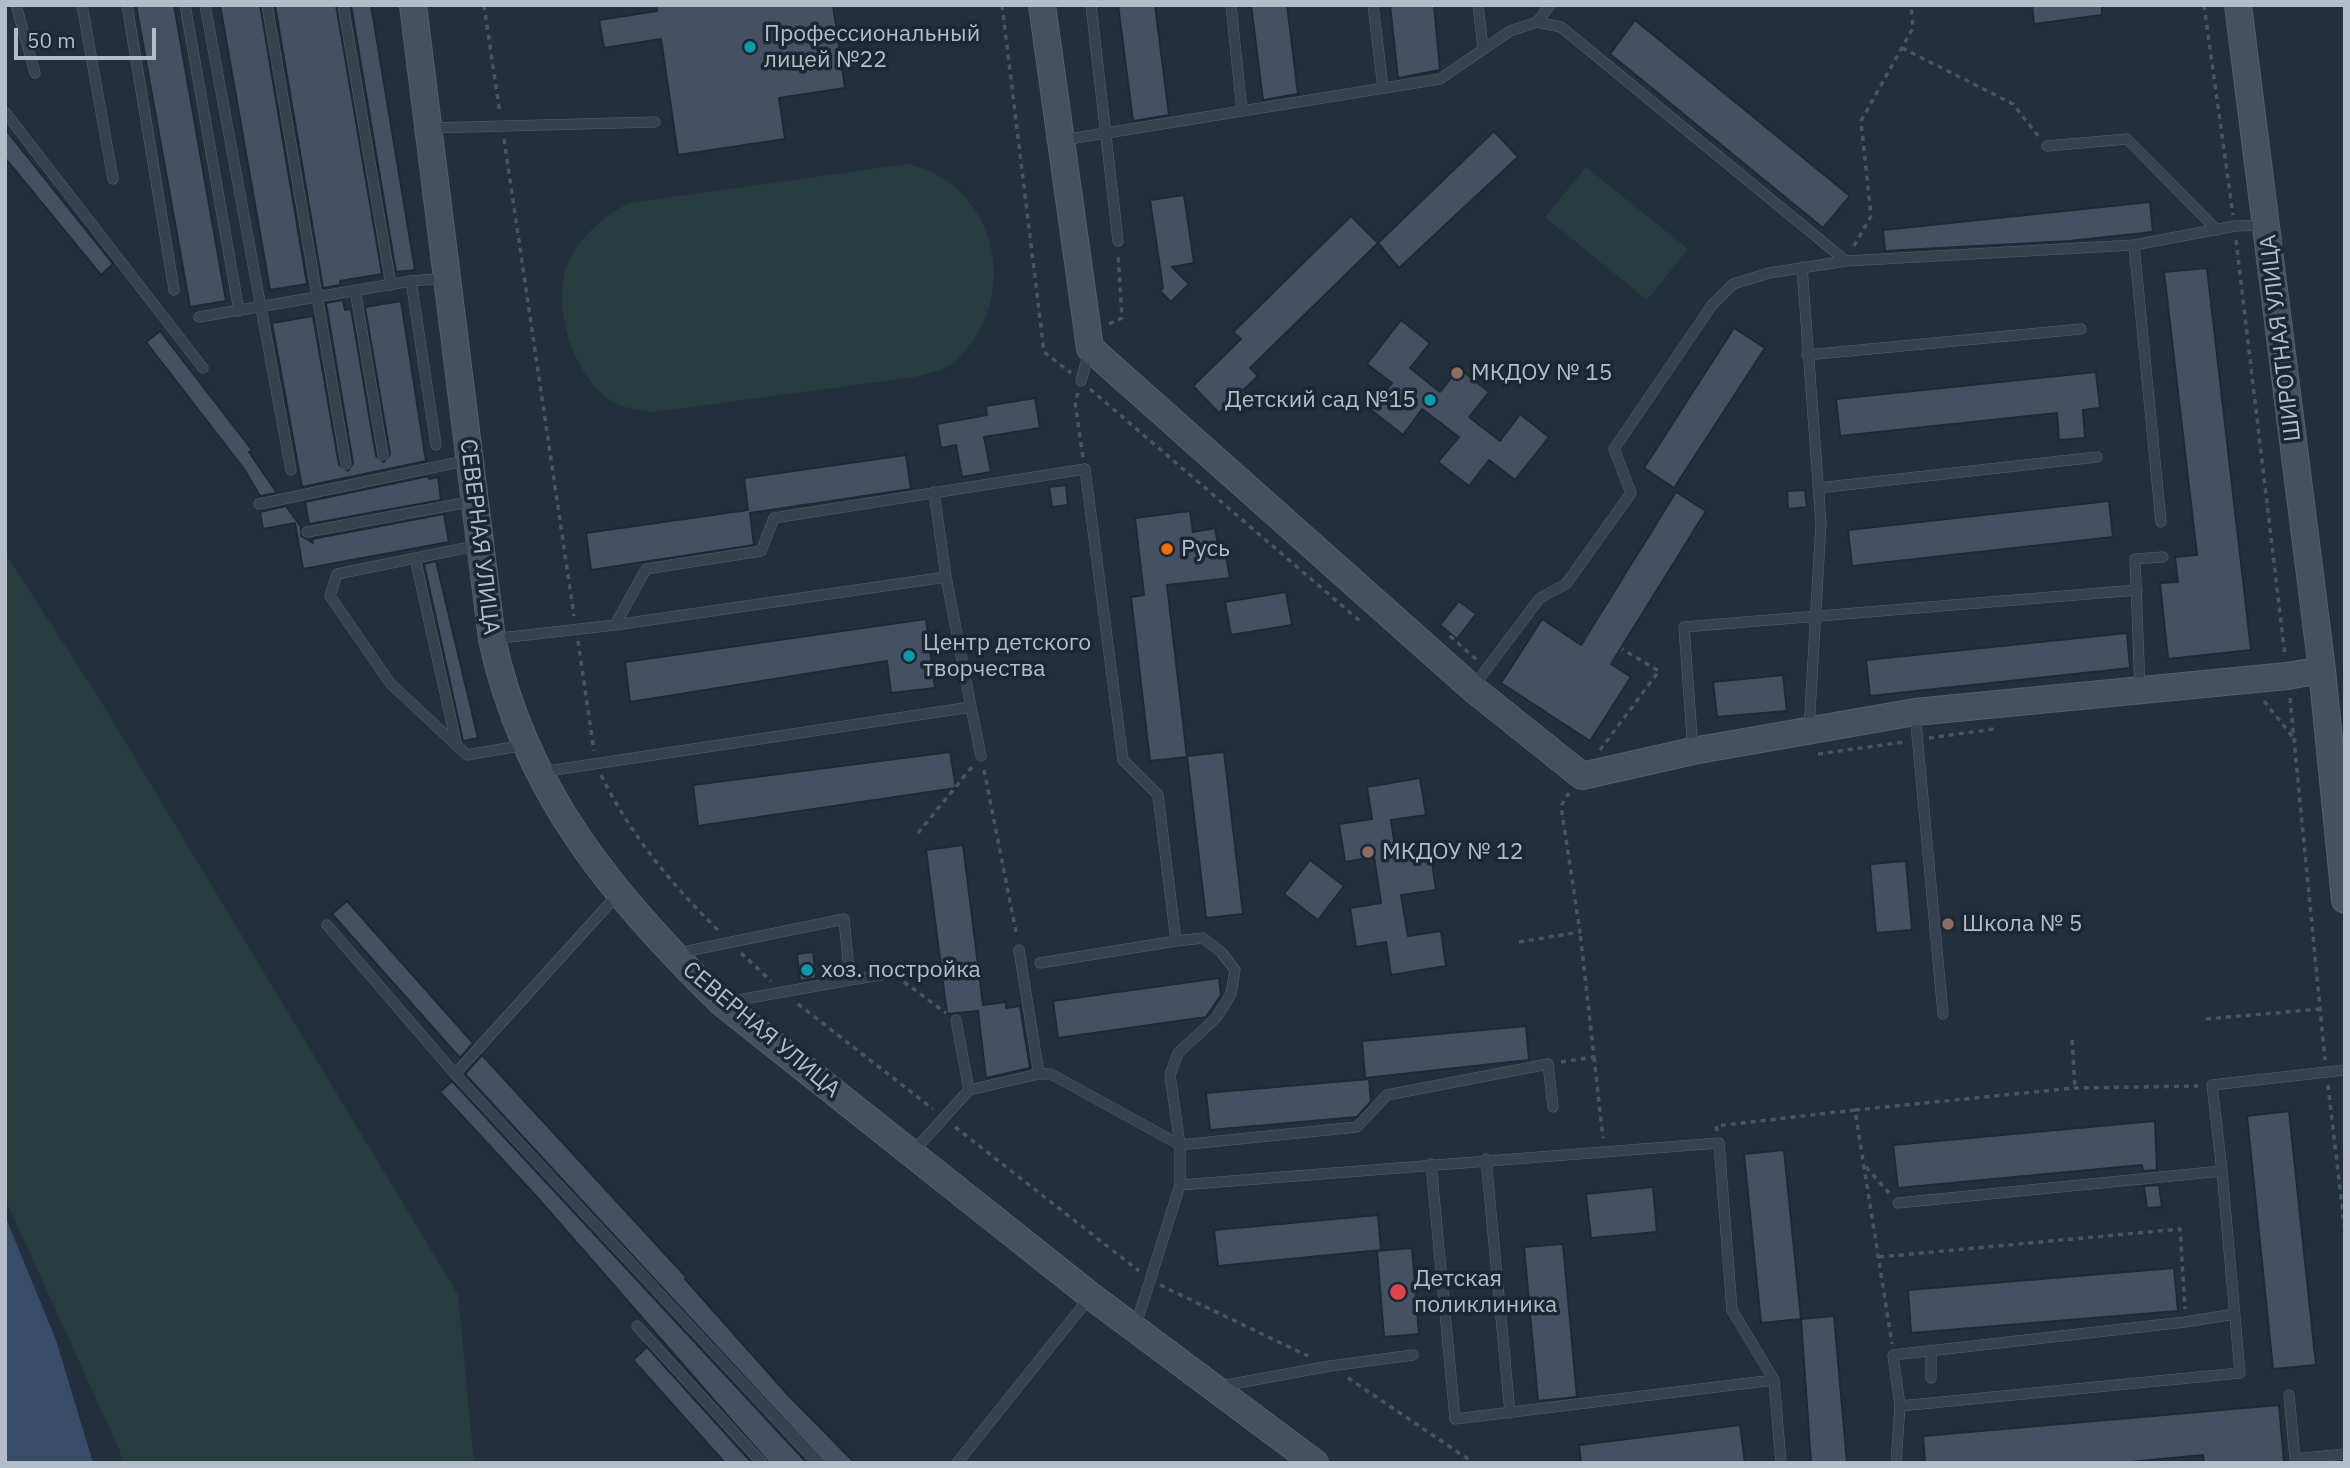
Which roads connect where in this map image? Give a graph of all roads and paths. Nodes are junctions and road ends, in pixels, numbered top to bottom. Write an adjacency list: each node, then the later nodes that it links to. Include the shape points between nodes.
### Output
1 (16, 5): 23 (lane)
2 (82, 5): 33 (lane)
3 (127, 5): 44 (lane)
4 (185, 5): 48 (lane)
5 (205, 5): 47 (lane)
6 (267, 5): 46 (lane)
7 (343, 5): 43 (lane)
8 (413, 5): 29 (street, СЕВЕРНАЯ УЛИЦА)
9 (484, 5): 28 (path)
10 (1002, 5): 57 (path, via 1044,352)
11 (1042, 5): 31 (street)
12 (1091, 5): 30 (lane)
13 (1231, 5): 25 (lane)
14 (1373, 5): 24 (lane)
15 (1478, 5): 22 (lane)
16 (1550, 5): 20 (lane)
17 (1911, 5): 21 (path, via 1913,28)
18 (2204, 5): 35 (path)
19 (2238, 5): 34 (street, ШИРОТНАЯ УЛИЦА)
20 (1537, 22): 22 (lane, via 1510,31); 39 (lane, via 1561,27)
21 (1902, 48): 32 (path, via 2013,104); 39 (path, via 1861,121 1871,216)
22 (1483, 49): 24 (lane, via 1440,79)
23 (35, 73)
24 (1383, 88): 25 (lane)
25 (1242, 111): 30 (lane)
26 (5, 112): 56 (lane)
27 (655, 122): 28 (lane)
28 (502, 126): 29 (lane); 79 (path)
29 (428, 128): 41 (street, СЕВЕРНАЯ УЛИЦА)
30 (1106, 133): 31 (lane); 37 (lane)
31 (1061, 140): 54 (street)
32 (2047, 146): 36 (lane, via 2127,139)
33 (113, 180)
34 (2267, 225): 35 (lane); 84 (street, ШИРОТНАЯ УЛИЦА)
35 (2235, 226): 36 (lane); 85 (path)
36 (2217, 230): 38 (lane)
37 (1118, 241): 51 (path, via 1122,318)
38 (2134, 245): 39 (lane); 70 (lane)
39 (1846, 261): 40 (lane)
40 (1802, 267): 55 (lane); 86 (lane, via 1732,284 1712,305 1614,449 1631,493 1566,584 1540,598)
41 (447, 278): 42 (lane); 62 (street, СЕВЕРНАЯ УЛИЦА)
42 (411, 281): 43 (lane); 59 (lane)
43 (391, 285): 45 (lane)
44 (174, 290)
45 (355, 290): 46 (lane); 60 (lane)
46 (319, 297): 47 (lane); 63 (lane)
47 (258, 307): 48 (lane); 65 (lane)
48 (239, 311): 50 (lane)
49 (1105, 311): 51 (path)
50 (200, 317)
51 (1107, 324): 53 (path)
52 (2081, 329): 55 (lane)
53 (1112, 333)
54 (1090, 348): 57 (lane); 86 (street)
55 (1807, 355): 66 (lane)
56 (204, 368)
57 (1081, 381): 80 (path)
58 (1075, 402): 64 (path)
59 (436, 445)
60 (383, 455)
61 (2097, 457): 66 (lane)
62 (470, 460): 68 (street, СЕВЕРНАЯ УЛИЦА); 69 (lane)
63 (346, 464)
64 (1085, 469): 67 (lane); 109 (lane, via 1123,760 1158,795)
65 (291, 470)
66 (1818, 488): 77 (lane)
67 (934, 492): 75 (lane); 78 (lane, via 774,518 761,551 646,569)
68 (475, 501): 71 (lane); 72 (street, СЕВЕРНАЯ УЛИЦА)
69 (259, 503)
70 (2161, 522)
71 (307, 532)
72 (480, 545): 73 (lane); 82 (street, СЕВЕРНАЯ УЛИЦА)
73 (415, 558): 95 (lane); 95 (lane, via 337,574 330,596 390,683)
74 (2163, 558): 76 (lane, via 2135,559)
75 (946, 577): 78 (lane); 89 (lane)
76 (2137, 590): 77 (lane); 87 (lane)
77 (1817, 618): 92 (lane); 97 (lane, via 1685,627)
78 (615, 625): 79 (lane)
79 (576, 629): 82 (lane); 100 (path)
80 (1371, 629)
81 (1445, 631): 86 (path, via 1476,658)
82 (492, 639): 96 (street, СЕВЕРНАЯ УЛИЦА, via 501,682)
83 (1622, 649): 102 (path, via 1659,671)
84 (2322, 670): 85 (street); 103 (street, ШИРОТНАЯ УЛИЦА)
85 (2287, 677): 87 (street); 94 (path)
86 (1478, 680): 102 (street)
87 (2140, 690): 90 (street)
88 (2256, 692): 94 (path)
89 (971, 706): 98 (lane); 100 (lane)
90 (1914, 712): 92 (street); 93 (lane)
91 (1998, 728): 93 (path)
92 (1809, 729): 97 (street)
93 (1917, 740): 99 (path); 120 (lane)
94 (2296, 741): 119 (path)
95 (456, 743): 96 (lane, via 467,755)
96 (525, 745): 101 (street, СЕВЕРНАЯ УЛИЦА)
97 (1693, 751): 102 (street)
98 (981, 755): 104 (path); 112 (path)
99 (1806, 755)
100 (596, 764): 101 (lane); 110 (path, via 646,850)
101 (538, 773): 105 (street, СЕВЕРНАЯ УЛИЦА, via 575,835)
102 (1582, 776): 108 (path, via 1561,806)
103 (2339, 784): 106 (street, ШИРОТНАЯ УЛИЦА)
104 (918, 833)
105 (619, 893): 113 (street, СЕВЕРНАЯ УЛИЦА); 128 (lane)
106 (2345, 900)
107 (327, 925): 128 (lane)
108 (1580, 933): 111 (path); 124 (path)
109 (1176, 941): 114 (lane); 137 (lane, via 1203,938 1235,970 1231,994 1216,1018 1174,1059 1170,1075)
110 (730, 942): 113 (lane); 116 (lane, via 844,919); 117 (path)
111 (1519, 942)
112 (1019, 950): 129 (lane)
113 (672, 954): 118 (street, СЕВЕРНАЯ УЛИЦА)
114 (1040, 963)
115 (899, 972): 116 (lane); 121 (path, via 900,979)
116 (850, 980): 117 (lane)
117 (783, 991): 118 (lane); 135 (path)
118 (722, 1003): 139 (street, СЕВЕРНАЯ УЛИЦА)
119 (2320, 1009): 122 (path); 127 (path)
120 (1943, 1014)
121 (956, 1020): 132 (lane)
122 (2206, 1020)
123 (2071, 1040): 131 (path)
124 (1594, 1057): 125 (path); 138 (path)
125 (1548, 1064): 133 (lane); 137 (lane, via 1387,1095 1357,1127)
126 (2345, 1070): 127 (lane)
127 (2327, 1072): 130 (lane); 146 (path)
128 (455, 1074): 166 (lane)
129 (1039, 1074): 132 (lane); 137 (lane, via 1051,1074)
130 (2212, 1086): 131 (path); 143 (lane)
131 (2075, 1088): 134 (path)
132 (969, 1090): 135 (lane)
133 (1553, 1107)
134 (1855, 1110): 136 (path, via 1716,1126); 142 (path)
135 (944, 1118): 139 (lane); 148 (path)
136 (1719, 1143): 138 (lane); 159 (lane, via 1732,1310)
137 (1180, 1145): 144 (lane)
138 (1604, 1150): 140 (lane)
139 (911, 1154): 149 (street, СЕВЕРНАЯ УЛИЦА)
140 (1486, 1159): 141 (lane); 163 (lane)
141 (1431, 1164): 144 (lane); 163 (lane, via 1455,1419)
142 (1865, 1166): 145 (path); 147 (path)
143 (2222, 1171): 145 (lane); 150 (lane)
144 (1180, 1185): 148 (lane)
145 (1898, 1203)
146 (2345, 1232)
147 (1879, 1257): 151 (path, via 2180,1229); 155 (path)
148 (1150, 1280): 153 (lane); 157 (path)
149 (1091, 1296): 153 (street, СЕВЕРНАЯ УЛИЦА); 167 (lane)
150 (2235, 1314): 151 (lane); 162 (lane, via 2241,1373)
151 (2186, 1322): 154 (lane)
152 (637, 1326): 165 (lane)
153 (1134, 1328): 160 (street, СЕВЕРНАЯ УЛИЦА)
154 (1931, 1350): 155 (lane); 158 (lane)
155 (1894, 1354): 162 (lane)
156 (1413, 1355): 157 (lane)
157 (1329, 1366): 160 (lane); 169 (path)
158 (1931, 1378)
159 (1774, 1380): 163 (lane); 170 (lane)
160 (1213, 1387): 168 (street, СЕВЕРНАЯ УЛИЦА)
161 (2290, 1395): 164 (lane, via 2295,1459)
162 (1900, 1406): 171 (lane)
163 (1510, 1413)
164 (2345, 1454)
165 (762, 1463)
166 (817, 1463)
167 (957, 1463)
168 (1315, 1463)
169 (1475, 1463)
170 (1781, 1463)
171 (1896, 1463)

